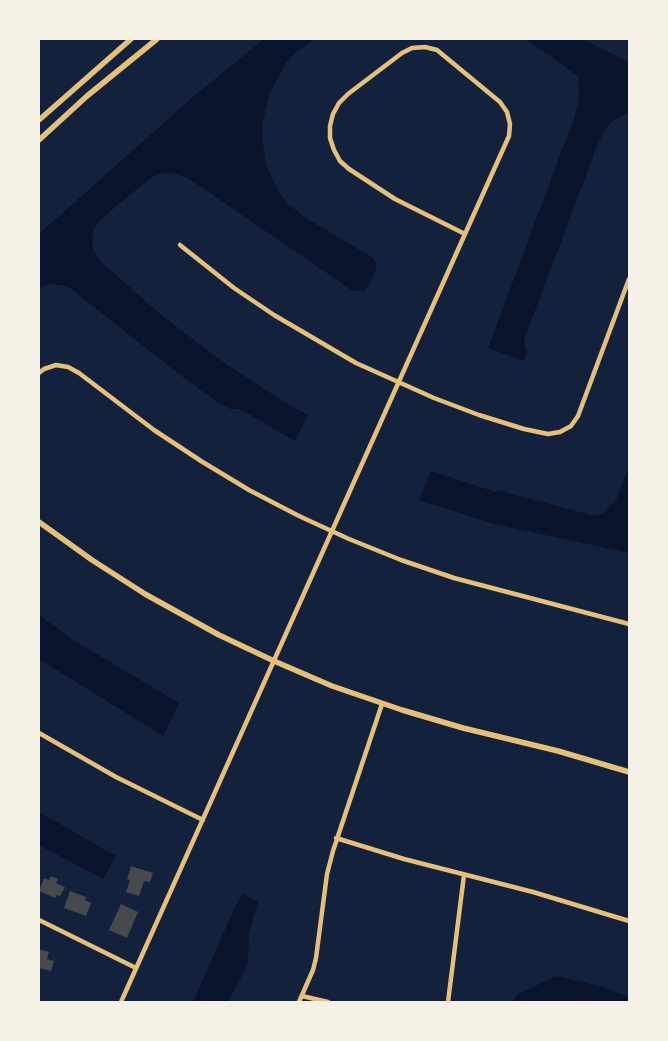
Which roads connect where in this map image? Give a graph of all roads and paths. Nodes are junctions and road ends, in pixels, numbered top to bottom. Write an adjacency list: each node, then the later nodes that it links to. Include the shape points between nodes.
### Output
1 (131, 39): 3 (street)
2 (156, 39): 4 (street)
3 (39, 120)
4 (39, 140)
5 (465, 234): 5 (street, via 349,170 340,161 330,138 333,114 339,103 412,48 437,50 500,102 507,112 509,136); 9 (street)
6 (180, 245): 9 (street, via 274,315 356,363)
7 (629, 279): 9 (street, via 578,416 571,426 560,432 548,434 524,429)
8 (39, 373): 11 (street, via 56,366 68,367 201,461 249,490)
9 (398, 383): 11 (street)
10 (39, 522): 13 (street, via 145,594)
11 (332, 531): 12 (street, via 454,578); 13 (street)
12 (629, 624)
13 (274, 661): 14 (street); 17 (street)
14 (382, 704): 16 (street); 18 (street)
15 (39, 732): 17 (street, via 116,777)
16 (629, 772)
17 (203, 820): 22 (street)
18 (336, 838): 19 (street); 23 (street, via 316,958)
19 (464, 875): 21 (street); 27 (street)
20 (39, 920): 22 (street)
21 (629, 921)
22 (136, 968): 24 (street)
23 (302, 996): 25 (street); 26 (street)
24 (121, 1002)
25 (299, 1002)
26 (328, 1002)
27 (448, 1002)

